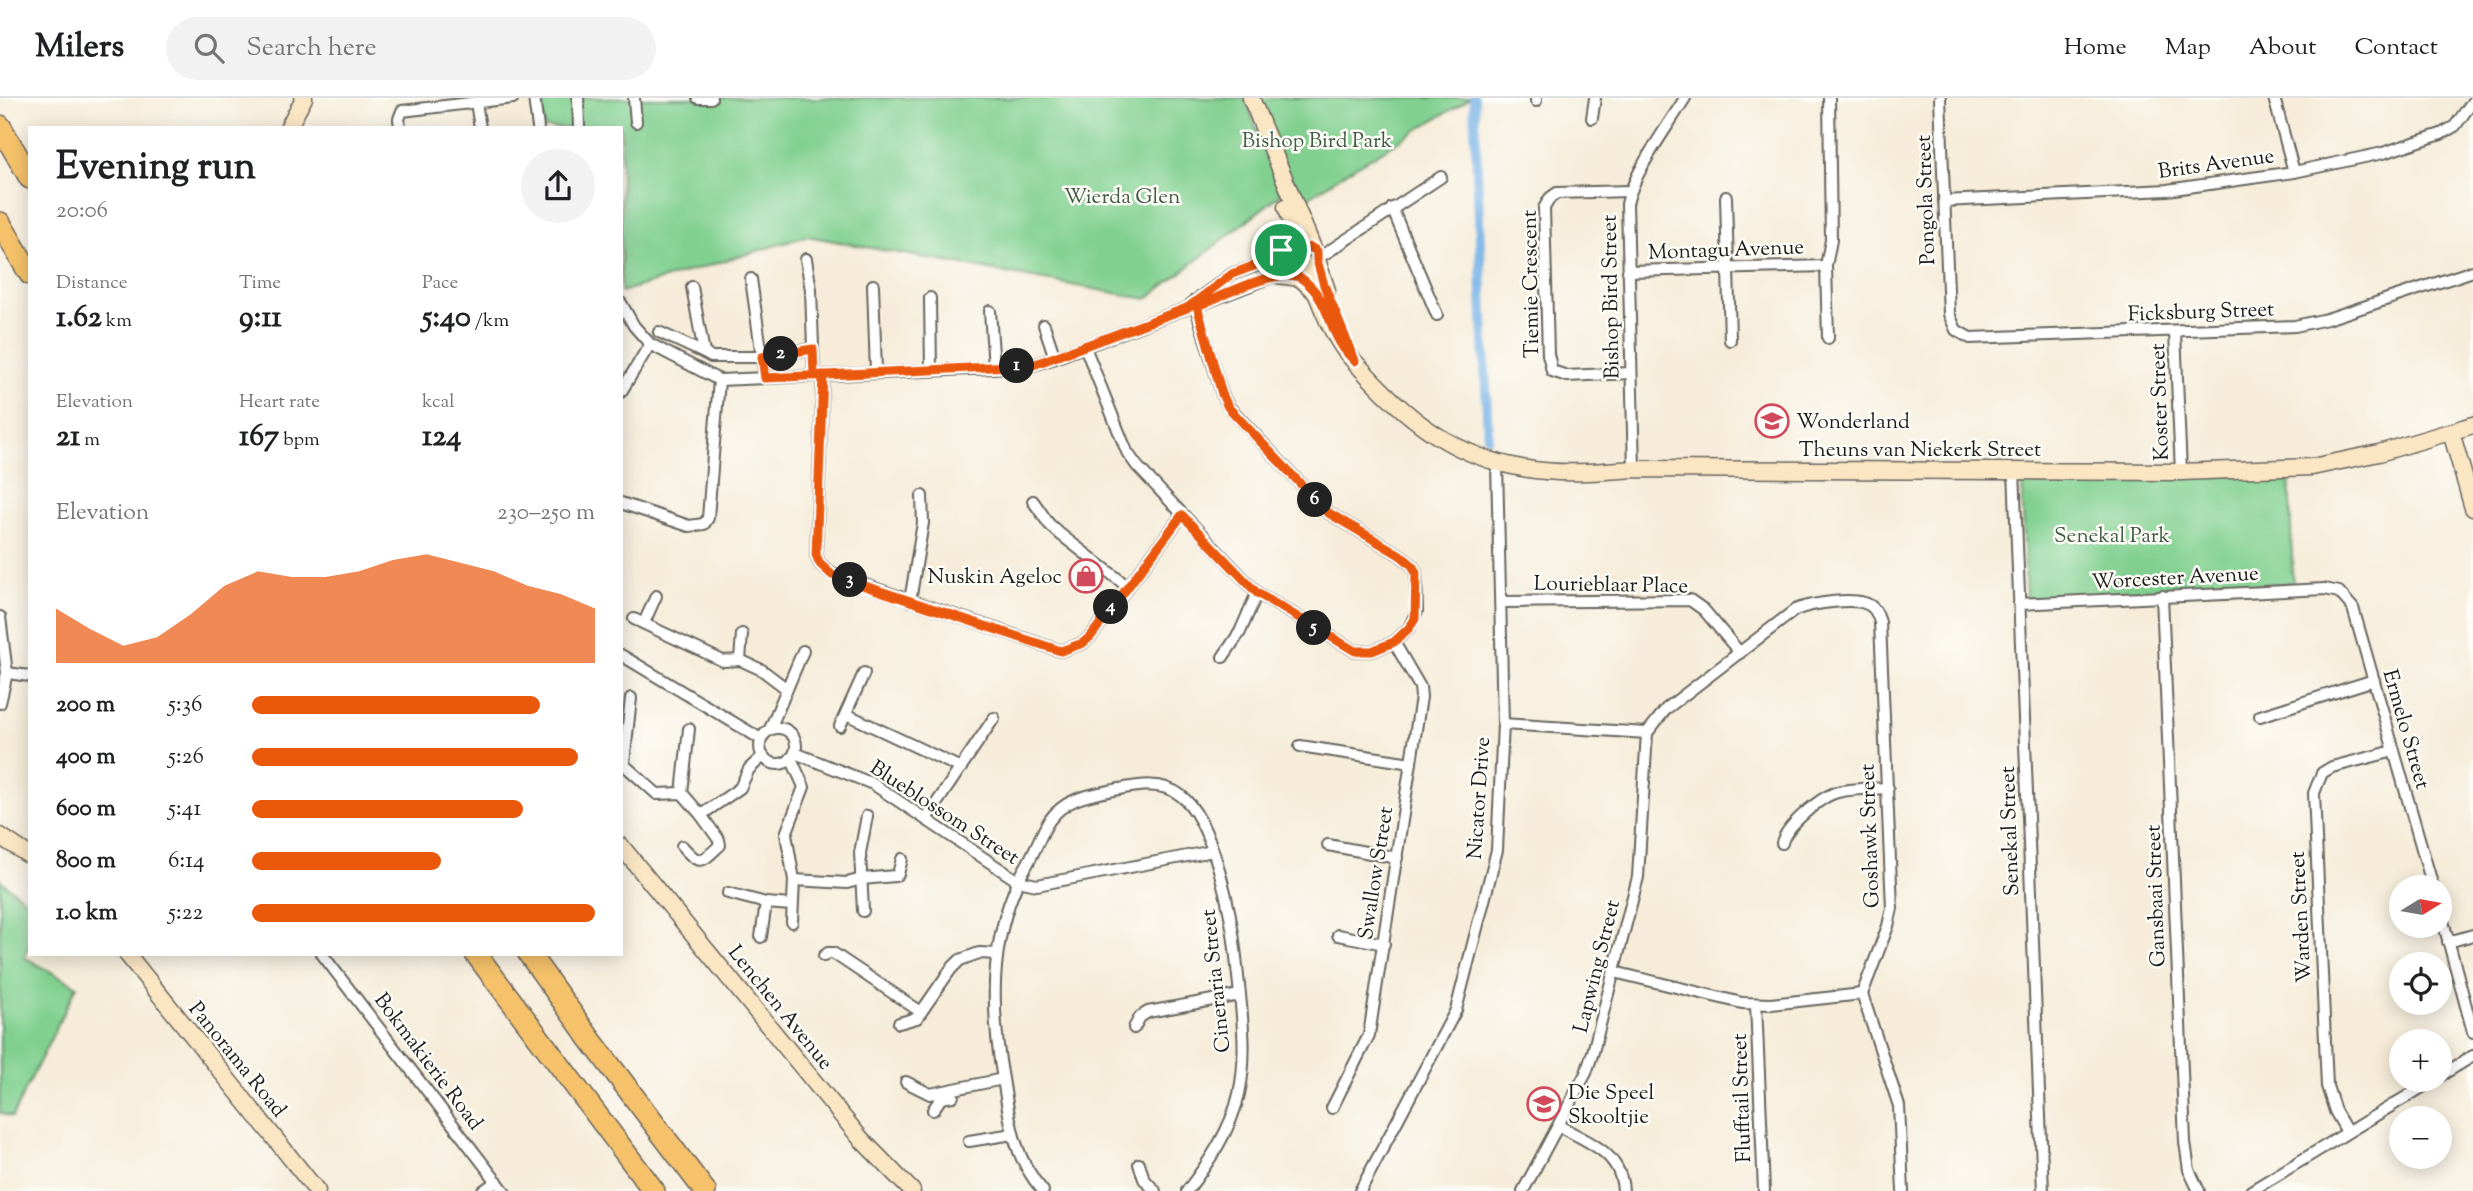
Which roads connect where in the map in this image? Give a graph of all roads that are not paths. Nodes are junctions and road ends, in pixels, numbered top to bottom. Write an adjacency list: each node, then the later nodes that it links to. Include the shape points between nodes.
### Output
1 (304, 98): 21 (street)
2 (409, 98): 17 (street)
3 (513, 98): 16 (street)
4 (534, 98): 24 (street)
5 (578, 98): 25 (street)
6 (634, 98): 19 (street)
7 (698, 98): 8 (street)
8 (711, 98)
9 (1251, 98): 36 (street, Theuns van Niekerk Street)
10 (1595, 98): 18 (street)
11 (1685, 98): 31 (street, Bishop Bird Street)
12 (1829, 98): 26 (street, Montagu Avenue)
13 (1940, 98): 33 (street, Pongola Street)
14 (2274, 98): 28 (street)
15 (2473, 100): 28 (street, Brits Avenue, via 2455,127 2441,134 2383,153)
16 (476, 102): 17 (street); 23 (street)
17 (408, 110): 22 (street, via 401,112)
18 (1592, 118)
19 (636, 122)
20 (0, 126): 29 (highway)
21 (289, 126)
22 (400, 126)
23 (480, 126)
24 (538, 126)
25 (579, 126)
26 (1830, 136): 27 (street); 39 (street, Montagu Avenue, via 1831,240)
27 (1818, 138)
28 (2294, 172): 33 (street, Brits Avenue, via 2167,190)
29 (28, 175)
30 (1441, 177): 34 (street)
31 (1630, 191): 42 (street, Bishop Bird Street); 70 (street, Tiemie Crescent, via 1557,193 1544,208 1552,370 1567,376)
32 (1726, 197): 40 (street)
33 (1944, 201): 50 (street, Pongola Street)
34 (1392, 208): 36 (street, via 1337,244); 54 (street)
35 (0, 223): 41 (highway)
36 (1308, 254): 38 (street); 44 (street); 48 (street, Theuns van Niekerk Street); 66 (street, Theuns van Niekerk Street)
37 (806, 259): 62 (street)
38 (1270, 260): 44 (street); 51 (street, via 1232,274)
39 (1826, 266): 40 (street, Montagu Avenue); 58 (street)
40 (1727, 267): 42 (street, Montagu Avenue); 59 (street)
41 (28, 271)
42 (1628, 271): 70 (street, Bishop Bird Street)
43 (2473, 271): 56 (street, Ficksburg Street, via 2312,324)
44 (1274, 276): 48 (street, via 1300,278); 51 (street)
45 (751, 279): 64 (street)
46 (873, 285): 69 (street)
47 (692, 288): 63 (street)
48 (1318, 295): 66 (street, Theuns van Niekerk Street, via 1337,339)
49 (930, 298): 68 (street)
50 (1948, 300): 56 (street, Ficksburg Street, via 1952,324 1970,338)
51 (1193, 305): 61 (street); 96 (street, via 1228,407 1327,512 1412,565 1416,573 1415,619)
52 (623, 307): 60 (street)
53 (990, 311): 67 (street)
54 (1437, 315)
55 (1044, 325): 65 (street)
56 (2175, 331): 80 (street, Koster Street)
57 (659, 332): 63 (street)
58 (1828, 338)
59 (1730, 340)
60 (650, 344): 73 (street); 74 (street)
61 (1085, 347): 65 (street); 85 (street, via 1127,452)
62 (813, 349): 64 (street); 71 (street)
63 (704, 352): 64 (street, via 711,358)
64 (762, 357): 72 (street)
65 (1055, 358): 67 (street)
66 (1355, 361): 77 (street, Theuns van Niekerk Street, via 1428,431)
67 (994, 368): 68 (street)
68 (932, 370): 69 (street)
69 (876, 372): 71 (street)
70 (1631, 373): 78 (street, Bishop Bird Street)
71 (819, 376): 72 (street); 91 (street, via 816,555 832,575)
72 (765, 378): 73 (street)
73 (719, 380): 83 (street, via 704,524 689,526)
74 (623, 389)
75 (2473, 425): 76 (street, Theuns van Niekerk Street)
76 (2451, 432): 80 (street, Theuns van Niekerk Street, via 2331,464); 84 (street)
77 (1497, 463): 78 (street, Theuns van Niekerk Street, via 1552,471); 92 (street, Nicator Drive)
78 (1634, 469): 79 (street, Theuns van Niekerk Street)
79 (2014, 470): 80 (street, Theuns van Niekerk Street); 93 (street, Senekal Street)
80 (2181, 472)
81 (922, 496): 91 (street, via 923,523)
82 (1033, 501): 86 (street, via 1060,534)
83 (623, 504)
84 (2473, 508)
85 (1182, 515): 86 (street); 88 (street)
86 (1127, 586): 91 (street, via 1091,636 1061,651)
87 (2333, 589): 90 (street, Worcester Avenue); 105 (street, Ermelo Street, via 2353,608)
88 (1257, 593): 96 (street, via 1355,651 1372,651); 100 (street)
89 (656, 596): 101 (street, via 639,621 723,661)
90 (2162, 596): 93 (street, Worcester Avenue); 198 (street, Gansbaai Street, via 2185,1142 2189,1170)
91 (910, 601)
92 (1501, 602): 98 (street, Lourieblaar Place, via 1690,600); 112 (street, Nicator Drive)
93 (2019, 604): 197 (street, Senekal Street)
94 (0, 617): 102 (street)
95 (743, 634): 101 (street)
96 (1394, 642): 123 (street, Swallow Street, via 1421,691)
97 (803, 651): 106 (street)
98 (1740, 653): 116 (street, via 1666,709); 125 (street, Goshawk Street, via 1795,610 1815,603 1864,602 1878,614)
99 (623, 656): 117 (street)
100 (1223, 657)
101 (740, 660): 106 (street)
102 (7, 673): 104 (street); 108 (street)
103 (864, 673): 109 (street)
104 (28, 676)
105 (2374, 680): 110 (street); 119 (street, Ermelo Street)
106 (787, 689): 115 (street)
107 (631, 698): 122 (street)
108 (0, 703)
109 (846, 714): 113 (street); 124 (street)
110 (2260, 716)
111 (994, 718): 124 (street)
112 (1503, 724): 116 (street); 192 (street, Nicator Drive, via 1497,850 1462,993)
113 (840, 726)
114 (689, 729): 126 (street)
115 (770, 729): 117 (street); 120 (street, via 783,728 793,735)
116 (1647, 733): 162 (street, Lapwing Street, via 1638,877)
117 (761, 738): 121 (street)
118 (1300, 746): 123 (street)
119 (2394, 751): 140 (street, Ermelo Street); 178 (street, Warden Street, via 2332,767 2322,773 2314,793 2327,1086)
120 (793, 755): 121 (street, Blueblossom Street, via 786,762 774,763); 129 (street, Blueblossom Street, via 873,784); 142 (street, via 804,787 786,834)
121 (763, 756): 127 (street, via 749,769 739,789)
122 (623, 763): 126 (street, via 657,794)
123 (1411, 763): 137 (street, Swallow Street)
124 (961, 768): 129 (street)
125 (1888, 788): 131 (street, via 1829,795 1790,825); 163 (street, Goshawk Street, via 1891,917)
126 (682, 793): 127 (street)
127 (701, 815): 133 (street, via 720,845 699,861)
128 (867, 816): 141 (street, via 860,853)
129 (926, 819): 143 (street, Blueblossom Street)
130 (0, 835): 136 (street)
131 (1782, 843)
132 (1328, 845): 137 (street)
133 (682, 846)
134 (623, 848): 188 (street, Lenchen Avenue, via 861,1139)
135 (1213, 851): 139 (street, Cineraria Street, via 1189,803 1179,793 1143,785 1071,801 1049,821); 144 (street, Blueblossom Street); 164 (street, Cineraria Street, via 1232,921)
136 (28, 855)
137 (1397, 858): 155 (street, Swallow Street)
138 (902, 859): 141 (street, via 896,875)
139 (1027, 865): 143 (street, Cineraria Street); 144 (street, Blueblossom Street)
140 (2430, 875)
141 (862, 879): 142 (street, via 847,883); 148 (street)
142 (794, 880): 147 (street)
143 (1018, 881): 144 (street, Blueblossom Street); 156 (street, Cineraria Street)
144 (1037, 885)
145 (728, 893): 146 (street)
146 (766, 902): 147 (street); 152 (street)
147 (791, 905): 149 (street)
148 (863, 911)
149 (792, 922)
150 (1338, 935): 155 (street)
151 (2473, 935): 154 (street)
152 (761, 937)
153 (2447, 938): 154 (street)
154 (2448, 942): 169 (street)
155 (1384, 944): 175 (street, Swallow Street, via 1366,1045)
156 (997, 954): 166 (street, via 979,953 960,960); 173 (street, Cineraria Street, via 994,1017)
157 (129, 956): 183 (street, Panorama Road)
158 (325, 956): 182 (street, Bokmakierie Road)
159 (478, 956): 186 (highway)
160 (530, 956): 187 (highway)
161 (824, 956): 166 (street, via 834,953)
162 (1614, 972): 165 (street); 177 (street, Lapwing Street, via 1590,1063)
163 (1862, 994): 165 (street); 196 (street, via 1899,1106)
164 (1240, 995): 168 (street, via 1148,1012); 191 (street, Cineraria Street, via 1239,1096 1225,1134)
165 (1756, 1004): 195 (street, Flufftail Street)
166 (921, 1012): 167 (street, via 915,1020)
167 (899, 1023)
168 (1134, 1028)
169 (2473, 1032)
170 (2473, 1056): 171 (street)
171 (2452, 1069)
172 (905, 1082): 173 (street, via 930,1094)
173 (1003, 1082): 176 (street, via 941,1098); 179 (street, Cineraria Street)
174 (2414, 1092): 178 (street)
175 (1332, 1108)
176 (933, 1110)
177 (1559, 1126): 193 (street, Lapwing Street); 194 (street, via 1609,1157 1620,1172)
178 (2347, 1132): 199 (street)
179 (1013, 1133): 180 (street); 189 (street, Cineraria Street, via 1023,1165)
180 (969, 1141)
181 (1139, 1164): 190 (street)
182 (497, 1181): 184 (street); 185 (street, Bokmakierie Road)
183 (317, 1191)
184 (483, 1191)
185 (504, 1191)
186 (654, 1191)
187 (705, 1191)
188 (912, 1191)
189 (1043, 1191)
190 (1155, 1191)
191 (1187, 1191)
192 (1360, 1191)
193 (1523, 1191)
194 (1623, 1191)
195 (1764, 1191)
196 (1903, 1191)
197 (2043, 1191)
198 (2199, 1191)
199 (2250, 1191)

